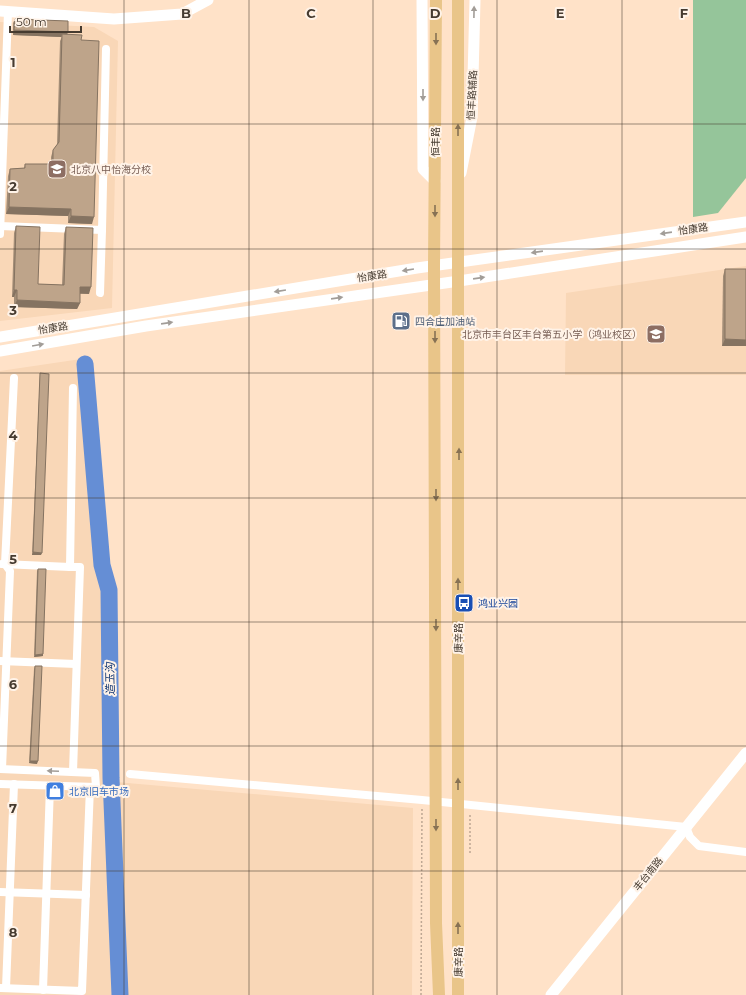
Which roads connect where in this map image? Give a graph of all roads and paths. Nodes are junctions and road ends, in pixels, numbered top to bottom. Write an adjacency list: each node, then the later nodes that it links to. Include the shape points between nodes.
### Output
1 (208, 0): 6 (main road, via 182,14 114,19)
2 (422, 0): 8 (main road, one-way to 8, via 423,169)
3 (436, 0): 8 (main road, 恒丰路, one-way to 8)
4 (458, 0): 9 (main road, one-way to 4)
5 (475, 0): 9 (main road, 恒丰路辅路, one-way to 5, via 472,117)
6 (4, 12): 11 (street)
7 (106, 49): 12 (street)
8 (435, 181): 16 (main road, 恒丰路, one-way to 16)
9 (458, 189): 15 (main road)
10 (746, 222): 15 (main road, 怡康路, one-way to 15)
11 (0, 226): 12 (street); 13 (street)
12 (102, 230): 19 (street)
13 (0, 234)
14 (746, 237): 17 (main road, 怡康路, one-way to 14)
15 (459, 263): 16 (main road, 怡康路); 17 (main road)
16 (434, 266): 18 (main road, 恒丰路); 20 (main road, 怡康路, one-way to 20)
17 (459, 281): 18 (main road, 怡康路); 38 (main road, 康辛路, one-way to 17)
18 (435, 284): 21 (main road, 怡康路, one-way to 18, via 146,326); 37 (main road, 康辛路, one-way to 37)
19 (100, 293)
20 (0, 337)
21 (0, 351)
22 (14, 378): 24 (street)
23 (73, 388): 25 (street)
24 (3, 564): 25 (street); 26 (street, via 10,571)
25 (70, 567): 27 (street, via 80,567)
26 (3, 661): 27 (street); 29 (street)
27 (76, 664): 30 (street)
28 (746, 753): 39 (main road, 丰台南路)
29 (1, 769): 30 (street, one-way to 29)
30 (73, 772): 35 (street, via 95,773 96,787)
31 (130, 774): 36 (street)
32 (0, 784): 33 (street)
33 (14, 784): 34 (street); 42 (street)
34 (50, 786): 35 (street); 43 (street)
35 (90, 787): 44 (street)
36 (422, 800): 37 (street); 47 (path)
37 (436, 802): 38 (street); 48 (main road, 康辛路, one-way to 48)
38 (458, 804): 39 (street); 49 (main road, 康辛路, one-way to 38)
39 (686, 827): 40 (street, via 690,838 700,846); 50 (main road, 丰台南路)
40 (746, 852)
41 (0, 892): 42 (street)
42 (10, 893): 43 (street); 45 (street)
43 (46, 894): 44 (street); 46 (street)
44 (86, 895): 46 (street, via 82,991)
45 (3, 988): 46 (street)
46 (43, 990)
47 (421, 995)
48 (439, 995)
49 (458, 995)
50 (551, 995)

